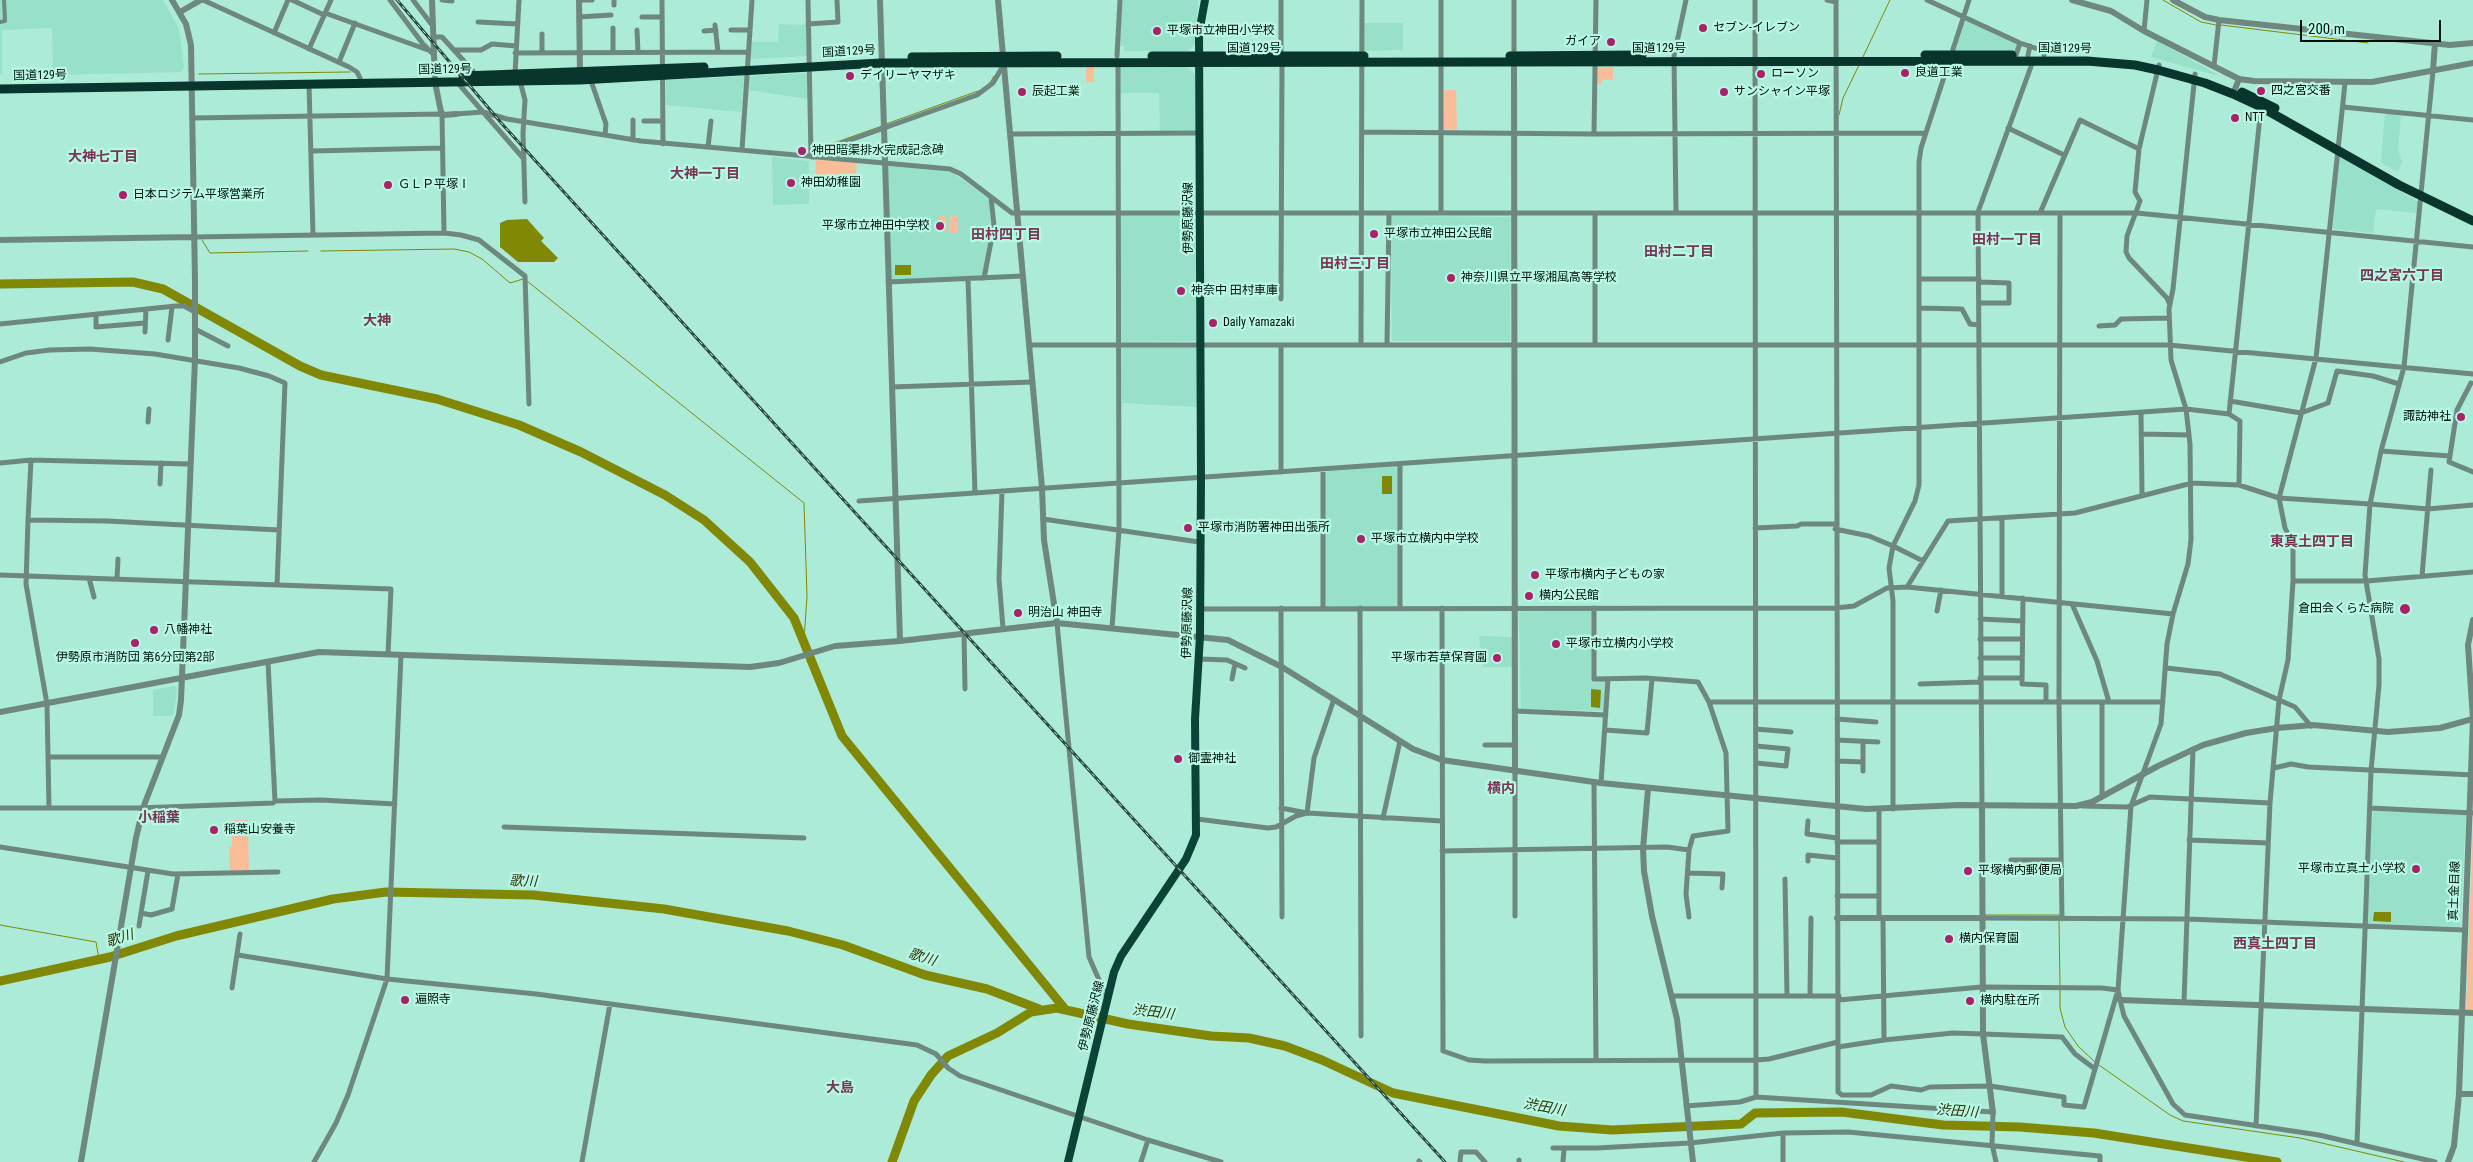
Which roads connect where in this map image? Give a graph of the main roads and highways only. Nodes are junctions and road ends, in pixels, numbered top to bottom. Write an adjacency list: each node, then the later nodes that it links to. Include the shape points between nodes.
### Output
1 (1205, 0): 4 (main road, 伊勢原藤沢線, via 1199,34)
2 (2030, 54): 3 (highway, 国道129号); 3 (highway, 国道129号); 5 (highway, 国道129号); 5 (highway, 国道129号, via 2115,57)
3 (1952, 58): 4 (highway, 国道129号)
4 (1199, 59): 6 (highway, 国道129号, via 881,60); 16 (main road, 伊勢原藤沢線, via 1201,478 1200,636 1195,719 1197,819 1191,850 1121,956 1114,972)
5 (2159, 67): 11 (highway, 国道129号)
6 (517, 78): 7 (highway, 国道129号, via 457,82); 7 (highway, 国道129号, via 473,76)
7 (435, 80): 9 (highway, 国道129号); 9 (highway, 国道129号, via 360,78)
8 (0, 83): 9 (highway, 国道129号)
9 (192, 83): 10 (highway, 国道129号)
10 (0, 89)
11 (2234, 91): 12 (highway, 国道129号); 12 (highway, 国道129号, via 2263,101)
12 (2337, 147): 13 (highway, 国道129号)
13 (2422, 194): 14 (highway, 国道129号); 15 (highway, 国道129号)
14 (2473, 215)
15 (2473, 221)
16 (1068, 1162)

